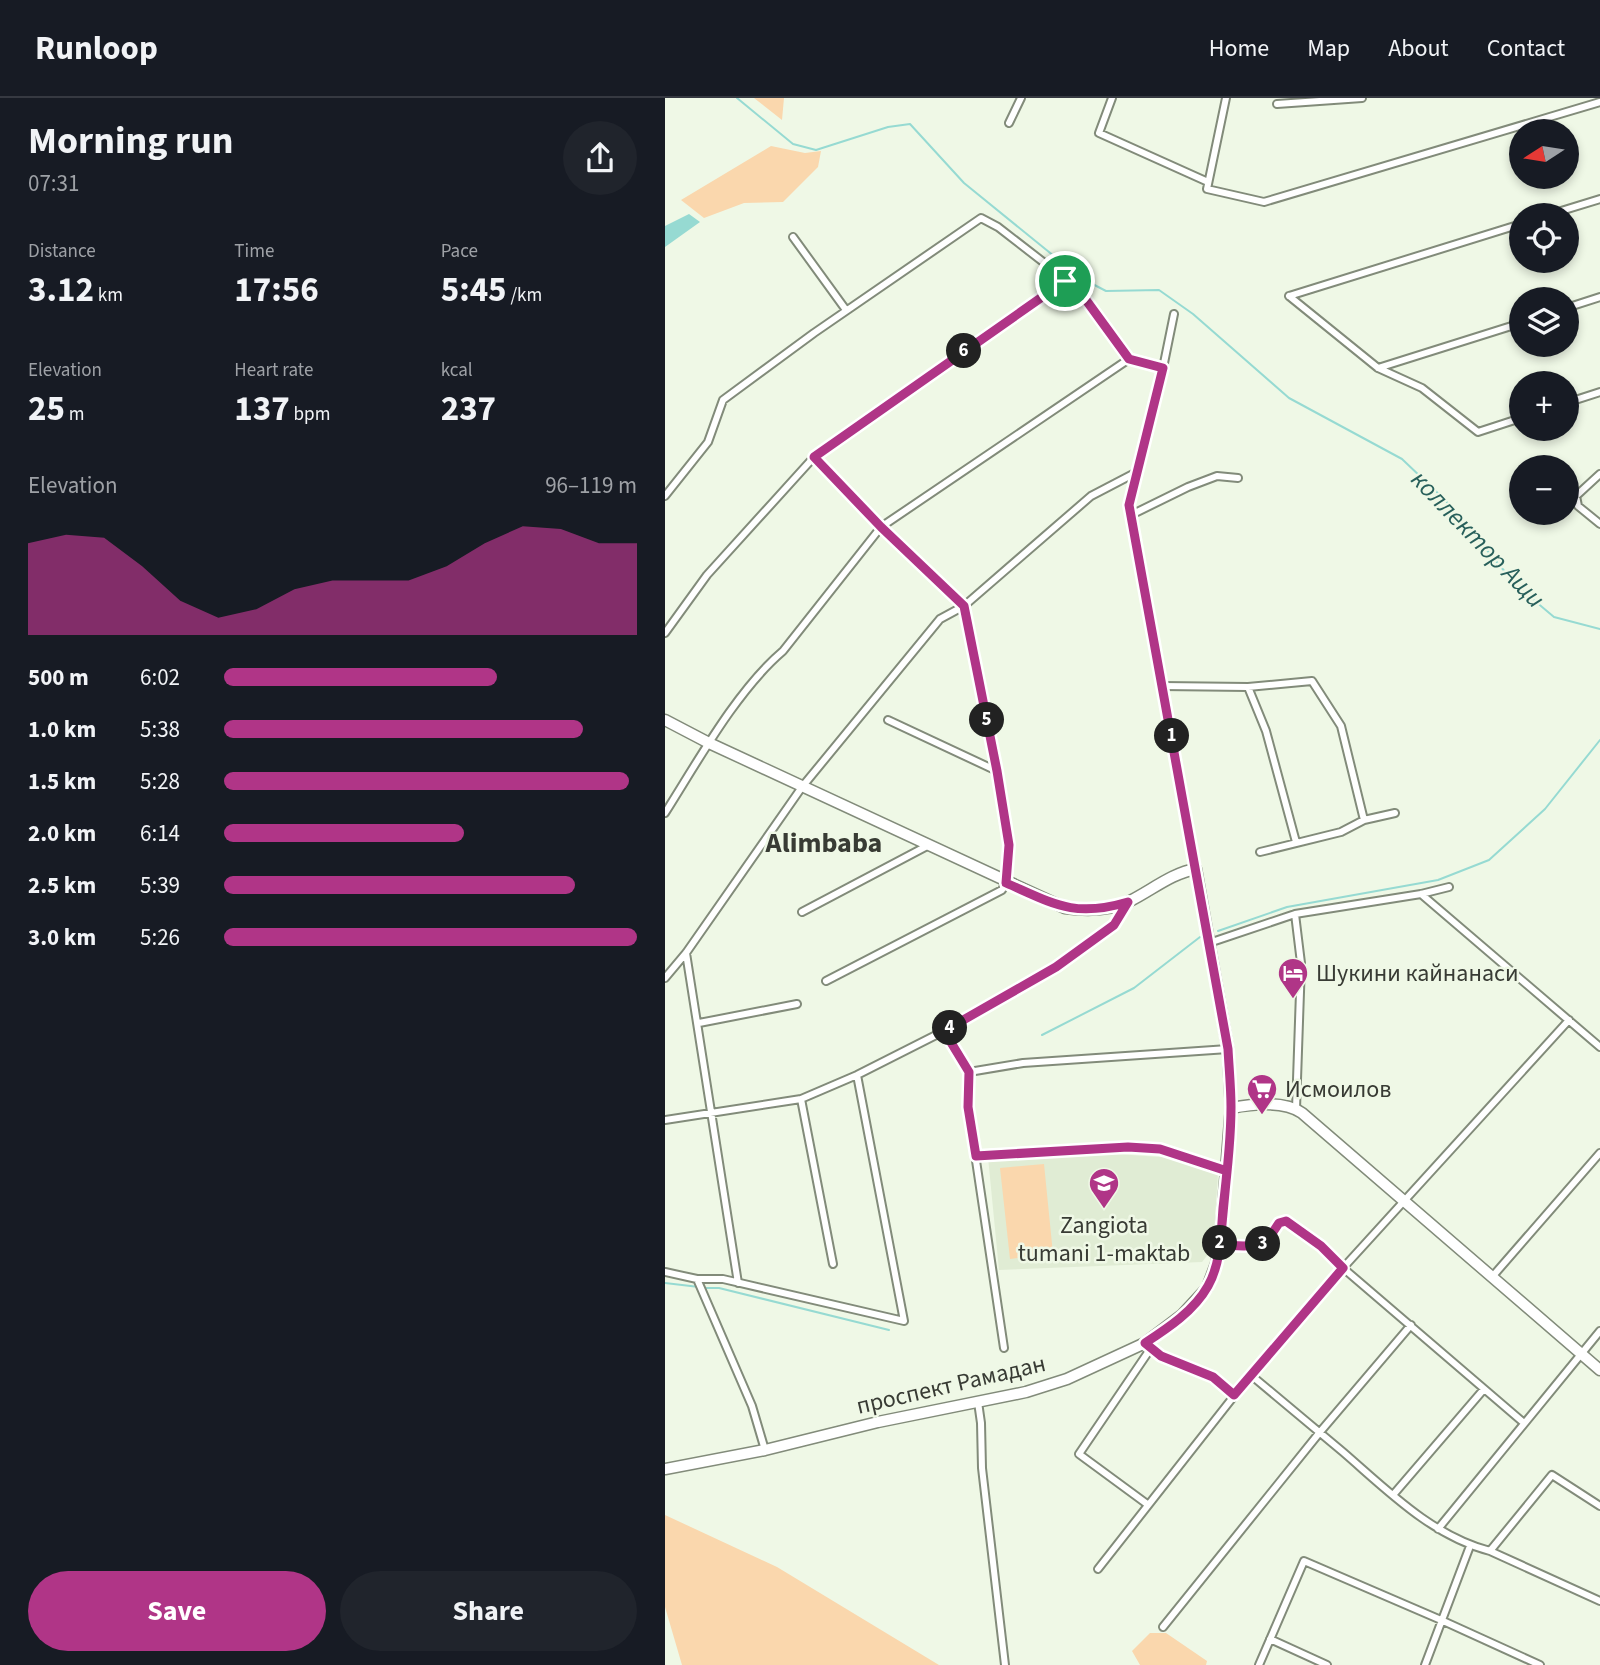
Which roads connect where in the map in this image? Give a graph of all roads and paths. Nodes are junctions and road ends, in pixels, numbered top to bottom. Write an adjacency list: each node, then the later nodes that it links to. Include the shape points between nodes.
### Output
1 (1021, 98): 7 (street)
2 (1112, 98): 8 (street, via 1098,133)
3 (1226, 98): 8 (street)
4 (1362, 98): 6 (street)
5 (1600, 102): 8 (street, via 1264,202 1207,189)
6 (1277, 104)
7 (1009, 122)
8 (1208, 182)
9 (1600, 199): 10 (street)
10 (1579, 205)
11 (1509, 228): 21 (street, via 1289,296)
12 (793, 237): 16 (street)
13 (1065, 281): 16 (street, via 981,218); 19 (street, via 1078,289); 25 (street)
14 (1600, 297): 15 (street)
15 (1579, 304)
16 (846, 310): 29 (street, via 723,400 708,442)
17 (1174, 314): 20 (street)
18 (1509, 327): 21 (street)
19 (1129, 359): 20 (street); 32 (street)
20 (1163, 368): 26 (street)
21 (1378, 368): 24 (street, via 1422,388 1478,432)
22 (1600, 392): 23 (street)
23 (1579, 399)
24 (1509, 422)
25 (814, 457): 32 (street); 34 (street, via 707,575)
26 (1137, 472): 30 (street); 33 (street, via 1091,496)
27 (1600, 474): 31 (street, via 1576,496 1578,506)
28 (1238, 478): 30 (street, via 1217,476)
29 (665, 496)
30 (1131, 515): 35 (street)
31 (1600, 524)
32 (881, 527): 33 (street); 39 (street, via 783,651 764,667)
33 (964, 606): 40 (street); 41 (street, via 940,619)
34 (665, 633)
35 (1162, 686): 36 (street); 48 (street)
36 (1248, 687): 44 (street, via 1312,681 1341,726); 45 (street, via 1266,731)
37 (665, 720): 39 (main road)
38 (888, 720): 40 (street)
39 (709, 743): 41 (main road); 42 (street)
40 (997, 771): 49 (street, via 1009,845)
41 (802, 787): 46 (main road); 56 (street)
42 (665, 813)
43 (1395, 813): 44 (street)
44 (1364, 820): 45 (street, via 1341,832)
45 (1296, 842): 47 (street)
46 (927, 846): 49 (main road); 53 (street)
47 (1260, 852)
48 (1196, 869): 52 (main road); 55 (main road, проспект Рамадан)
49 (1006, 883): 52 (main road, via 1065,908 1094,910); 58 (street, via 1002,890)
50 (1450, 887): 51 (street)
51 (1421, 894): 54 (street); 60 (street)
52 (1128, 902): 62 (street, via 1114,925 1056,967)
53 (802, 912)
54 (1296, 914): 55 (street); 69 (street, via 1301,963)
55 (1209, 943): 64 (main road, проспект Рамадан)
56 (686, 953): 57 (street); 61 (street)
57 (665, 978)
58 (826, 981)
59 (797, 1004): 61 (street)
60 (1569, 1020): 63 (street); 75 (street)
61 (699, 1023): 70 (street)
62 (944, 1031): 65 (street); 66 (street)
63 (1600, 1047)
64 (1228, 1049): 65 (street, via 1023,1063); 68 (main road, проспект Рамадан)
65 (969, 1072): 73 (street, via 968,1107)
66 (857, 1075): 67 (street); 82 (street, via 904,1321)
67 (801, 1099): 70 (street); 77 (street)
68 (1231, 1108): 69 (main road); 74 (main road, проспект Рамадан)
69 (1296, 1108): 75 (main road)
70 (711, 1114): 71 (street); 82 (street)
71 (665, 1120)
72 (1600, 1153): 80 (street)
73 (976, 1156): 74 (street, via 1128,1147 1160,1149); 86 (street)
74 (1227, 1171): 76 (main road, проспект Рамадан)
75 (1403, 1200): 78 (street); 80 (main road)
76 (1220, 1245): 78 (street, via 1265,1244 1279,1223 1286,1221); 85 (main road, проспект Рамадан, via 1213,1276 1199,1298)
77 (833, 1264)
78 (1343, 1268): 83 (street); 89 (street)
79 (665, 1272): 81 (street)
80 (1492, 1277): 87 (main road)
81 (698, 1282): 82 (street, via 723,1279); 95 (street, via 752,1406)
82 (738, 1283)
83 (1411, 1325): 90 (street); 94 (street)
84 (1600, 1331): 87 (street)
85 (1148, 1345): 91 (street, via 1161,1356 1213,1377); 92 (main road, проспект Рамадан, via 1066,1379); 98 (street, via 1079,1454)
86 (1004, 1348)
87 (1581, 1354): 88 (main road); 93 (street)
88 (1600, 1370)
89 (1252, 1376): 91 (street); 94 (street)
90 (1484, 1389): 93 (street); 97 (street)
91 (1234, 1395): 98 (street)
92 (978, 1402): 95 (main road, проспект Рамадан); 108 (street)
93 (1524, 1423): 100 (street)
94 (1320, 1432): 97 (street); 106 (street)
95 (765, 1450): 96 (main road, проспект Рамадан)
96 (665, 1469)
97 (1392, 1495): 100 (street)
98 (1147, 1504): 103 (street)
99 (1600, 1506): 102 (street, via 1552,1475)
100 (1438, 1529): 101 (street)
101 (1470, 1546): 102 (street); 105 (street)
102 (1490, 1551): 104 (street)
103 (1098, 1569)
104 (1600, 1601)
105 (1441, 1619): 107 (street, via 1304,1561); 111 (street); 112 (street)
106 (1163, 1627)
107 (1270, 1639): 109 (street); 110 (street)
108 (1005, 1665)
109 (1259, 1665)
110 (1327, 1665)
111 (1425, 1665)
112 (1540, 1665)

